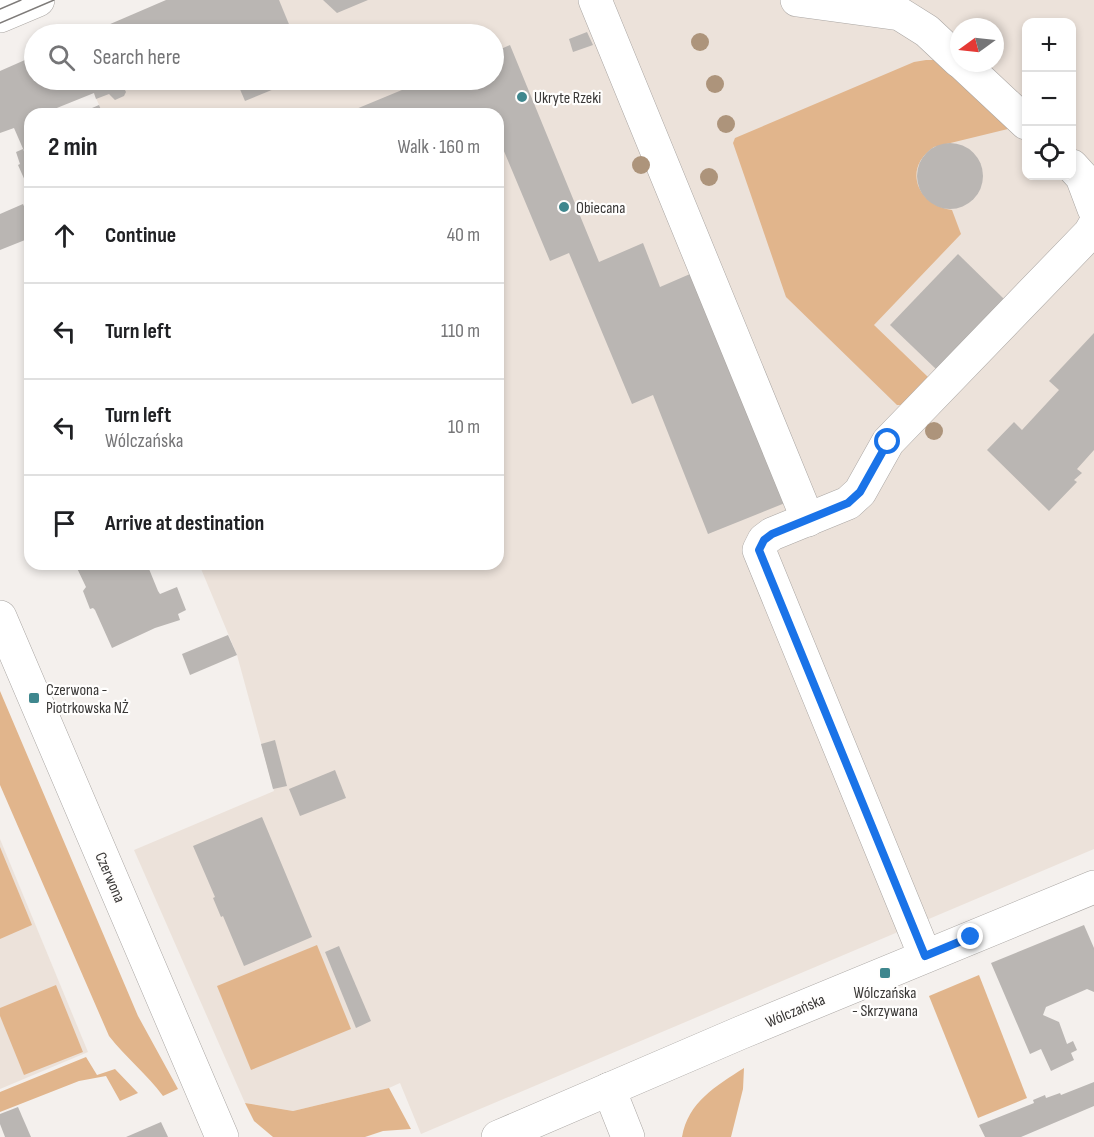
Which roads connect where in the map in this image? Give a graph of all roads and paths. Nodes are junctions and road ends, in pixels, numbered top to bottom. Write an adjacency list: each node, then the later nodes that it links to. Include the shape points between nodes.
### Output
1 (38, 0): 4 (street)
2 (595, 0): 11 (street)
3 (797, 0): 5 (street, via 900,14 927,31)
4 (0, 16)
5 (950, 53)
6 (971, 72): 7 (street)
7 (1022, 119)
8 (1076, 171): 9 (street)
9 (1094, 209)
10 (1094, 226): 11 (street, via 888,442 860,492 848,503)
11 (807, 520): 14 (street, via 772,534 759,550)
12 (0, 617): 16 (street, Czerwona)
13 (1094, 887): 14 (street, Wólczańska)
14 (925, 956): 15 (street, Wólczańska)
15 (609, 1089): 17 (street, Wólczańska); 18 (street)
16 (222, 1137)
17 (498, 1137)
18 (628, 1137)

